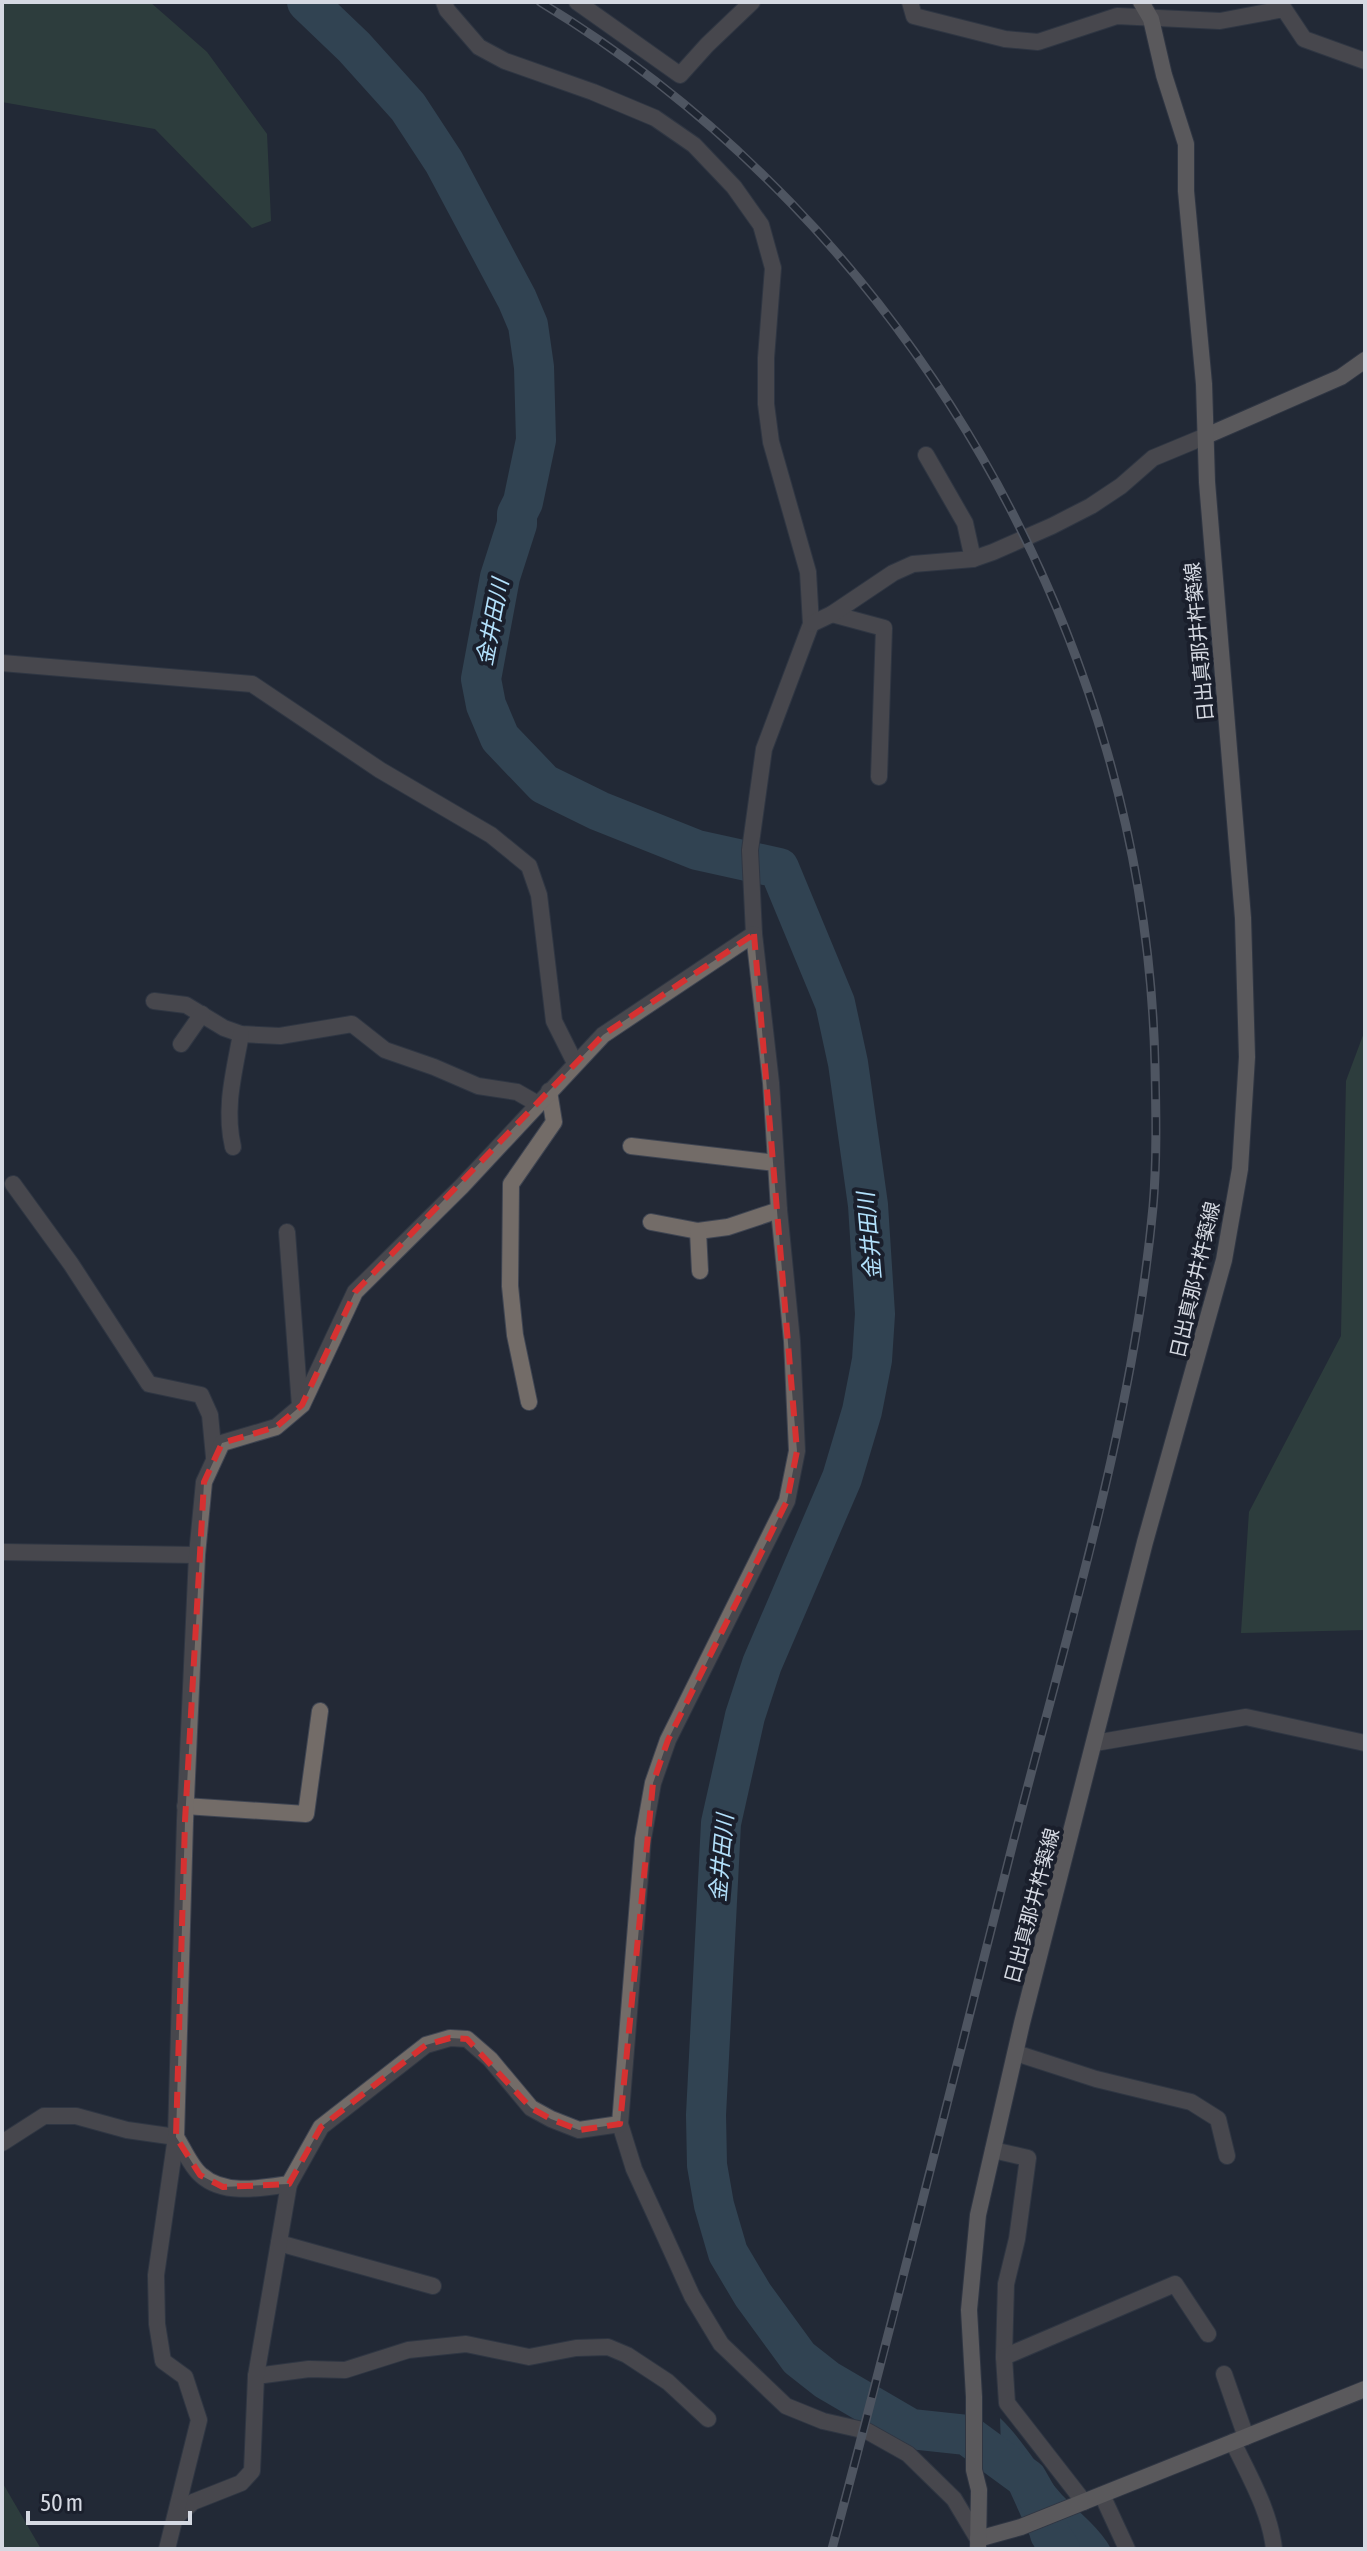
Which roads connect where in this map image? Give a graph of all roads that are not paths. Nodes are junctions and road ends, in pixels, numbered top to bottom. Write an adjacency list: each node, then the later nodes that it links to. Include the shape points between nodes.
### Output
1 (444, 2): 14 (street, via 479,47 655,118 694,145 761,225 773,268 766,358 769,429 808,572)
2 (577, 2): 3 (street, via 680,75)
3 (752, 2)
4 (910, 2): 7 (street, via 914,16 1038,42 1117,16)
5 (1141, 2): 7 (main road, 日出真那井杵築線)
6 (1285, 6): 7 (street, via 1220,21); 8 (street, via 1304,39)
7 (1151, 19): 10 (main road, 日出真那井杵築線, via 1186,144)
8 (1365, 61)
9 (1365, 360): 10 (main road, via 1341,377)
10 (1206, 436): 12 (street, via 1153,458 1091,506); 39 (main road, 日出真那井杵築線, via 1243,918 1247,1057 1240,1169 1224,1260)
11 (926, 455): 12 (street, via 965,523)
12 (973, 559): 13 (street, via 913,564)
13 (832, 614): 14 (street); 16 (street, via 884,628)
14 (811, 624): 17 (street, via 764,749 750,850)
15 (2, 663): 22 (street, via 252,684 380,770 491,835 529,866 539,895 554,1021)
16 (879, 777)
17 (754, 934): 22 (street, via 603,1035); 26 (street)
18 (154, 1001): 19 (street, via 186,1005)
19 (202, 1014): 20 (street); 21 (street)
20 (241, 1034): 23 (street, via 280,1036 352,1024 385,1050 478,1086); 25 (street, via 228,1103)
21 (181, 1044)
22 (575, 1063): 23 (street)
23 (544, 1098): 33 (street, via 554,1122 511,1184 510,1286); 34 (street, via 355,1292)
24 (631, 1146): 26 (street)
25 (233, 1147)
26 (776, 1163): 28 (street)
27 (13, 1184): 35 (street, via 149,1384 201,1395 210,1415)
28 (779, 1210): 30 (street); 43 (street, via 797,1451 787,1501 668,1740 653,1783 643,1839)
29 (651, 1222): 30 (street)
30 (698, 1231): 32 (street)
31 (287, 1232): 34 (street)
32 (700, 1271)
33 (529, 1402)
34 (300, 1407): 35 (street, via 276,1427 222,1443)
35 (214, 1459): 37 (street, via 204,1482)
36 (2, 1552): 37 (street)
37 (197, 1555): 41 (street)
38 (320, 1711): 41 (street, via 306,1814)
39 (1095, 1743): 40 (street, via 1246,1717); 42 (main road, 日出真那井杵築線)
40 (1365, 1743)
41 (185, 1806): 44 (street)
42 (1016, 2053): 46 (main road, 日出真那井杵築線); 47 (street, via 1191,2102 1218,2119)
43 (620, 2124): 48 (street, via 579,2130 551,2119 531,2108 467,2039 450,2038 426,2045 321,2127); 61 (street, via 634,2169 692,2296 721,2344 786,2406 867,2431 908,2454 954,2499)
44 (176, 2137): 45 (street, via 76,2116 44,2116); 48 (street, via 200,2175 223,2187); 60 (street, via 156,2275 157,2324 163,2361 185,2377 199,2420)
45 (2, 2143)
46 (993, 2150): 52 (street, via 1028,2158 1006,2284); 61 (main road, 日出真那井杵築線, via 978,2215 969,2310)
47 (1227, 2156)
48 (289, 2184): 49 (street)
49 (279, 2243): 50 (street); 54 (street)
50 (433, 2286)
51 (1208, 2334): 52 (street, via 1175,2284)
52 (1004, 2357): 59 (street, via 1007,2403)
53 (1224, 2374): 57 (street)
54 (256, 2376): 56 (street, via 345,2370 408,2350 466,2344 529,2357 608,2347 668,2382); 60 (street, via 252,2471 241,2483 193,2502)
55 (1365, 2389): 57 (main road)
56 (708, 2419)
57 (1240, 2440): 58 (main road); 64 (street)
58 (1102, 2495): 59 (main road); 63 (street)
59 (1081, 2503): 61 (main road)
60 (173, 2520): 62 (street)
61 (978, 2544)
62 (167, 2549)
63 (1127, 2549)
64 (1274, 2549)

